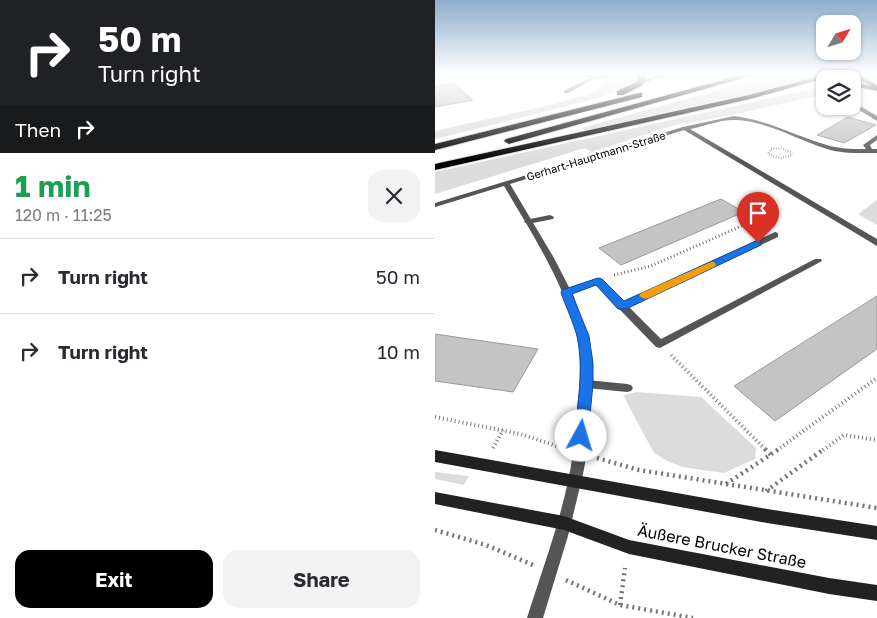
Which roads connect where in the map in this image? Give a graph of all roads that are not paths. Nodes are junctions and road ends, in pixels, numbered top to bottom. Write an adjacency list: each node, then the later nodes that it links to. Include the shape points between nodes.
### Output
1 (593, 103): 7 (highway)
2 (608, 103): 7 (highway)
3 (647, 103): 12 (highway)
4 (722, 103): 13 (highway)
5 (861, 107): 6 (street)
6 (877, 119)
7 (541, 120): 10 (highway)
8 (685, 128): 11 (street, Gerhart-Hauptmann-Straße, via 719,120 743,119 830,148); 14 (street, Gerhart-Hauptmann-Straße); 19 (street)
9 (877, 137): 11 (street, via 866,145)
10 (435, 147)
11 (874, 151)
12 (435, 160)
13 (435, 167)
14 (506, 184): 15 (street, Gerhart-Hauptmann-Straße); 17 (street, Gerhart-Hauptmann-Straße)
15 (435, 205)
16 (550, 216): 17 (street)
17 (528, 222): 21 (street, Gerhart-Hauptmann-Straße)
18 (775, 235): 22 (street)
19 (877, 243)
20 (818, 261): 22 (street, via 660,344)
21 (566, 293): 22 (street, via 598,281); 23 (street, Gerhart-Hauptmann-Straße, via 583,336)
22 (622, 306)
23 (587, 384): 24 (street); 26 (street, Gerhart-Hauptmann-Straße)
24 (627, 388)
25 (435, 456): 26 (main road)
26 (574, 480): 28 (street); 29 (main road)
27 (435, 498): 28 (main road, Äußere Brucker Straße)
28 (564, 523): 30 (main road, Äußere Brucker Straße, via 629,547); 31 (street)
29 (877, 533)
30 (877, 593)
31 (535, 618)

